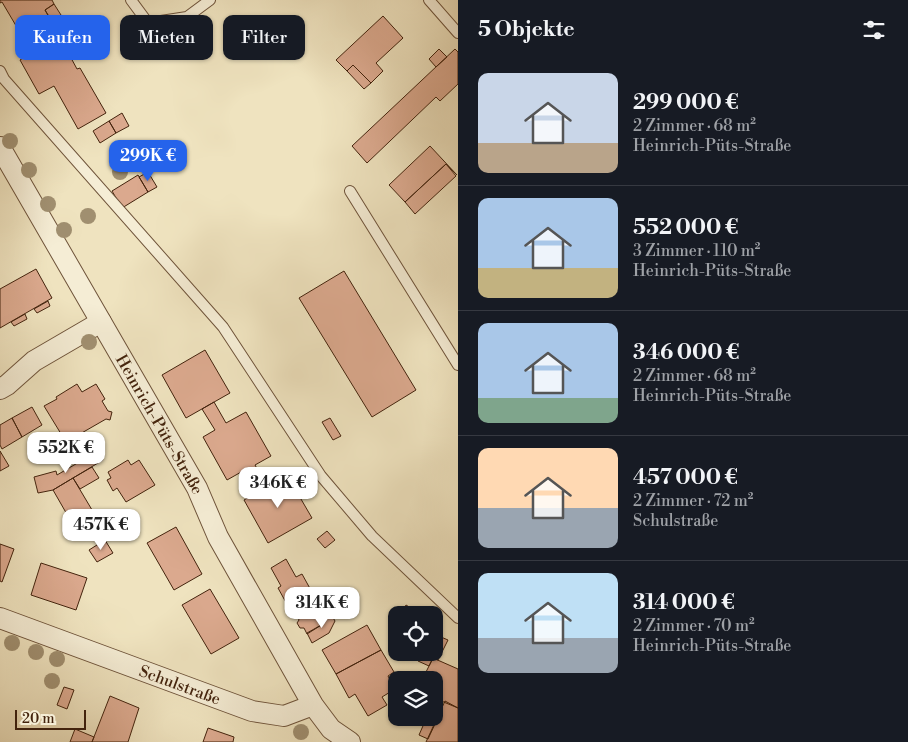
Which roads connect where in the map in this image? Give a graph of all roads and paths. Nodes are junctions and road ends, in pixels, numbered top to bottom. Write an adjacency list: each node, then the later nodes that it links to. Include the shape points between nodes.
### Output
1 (131, 0): 2 (lane, via 148,23 187,18)
2 (210, 0)
3 (429, 0): 4 (lane)
4 (458, 33)
5 (0, 71): 12 (lane, via 223,327 321,476 372,536)
6 (0, 147): 8 (street, Heinrich-Püts-Straße)
7 (350, 191): 9 (lane)
8 (101, 322): 10 (street, via 34,361); 13 (street, Heinrich-Püts-Straße, via 197,488 218,538)
9 (458, 364)
10 (0, 389)
11 (0, 618): 13 (street, Schulstraße, via 252,711 284,716)
12 (458, 618)
13 (313, 706): 14 (street, via 331,729)
14 (350, 742)

